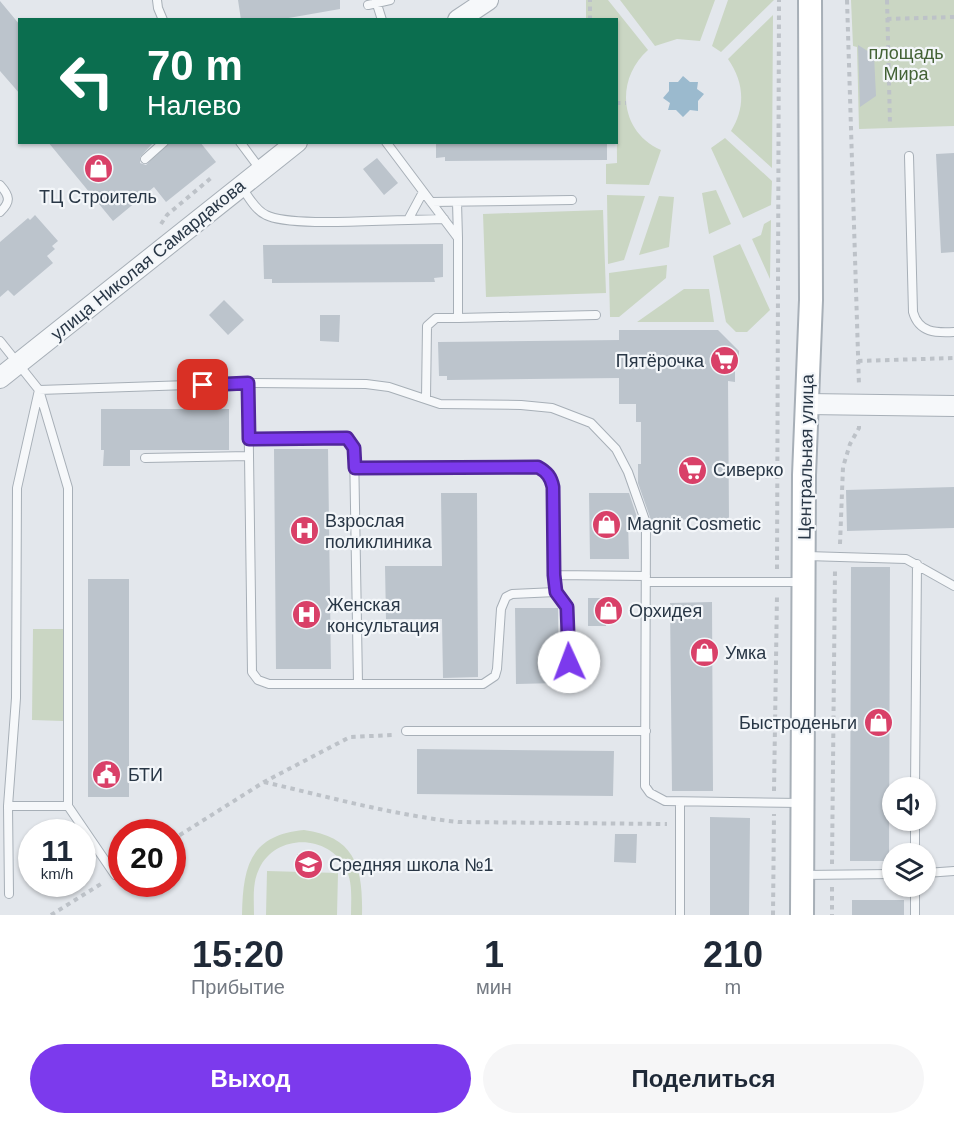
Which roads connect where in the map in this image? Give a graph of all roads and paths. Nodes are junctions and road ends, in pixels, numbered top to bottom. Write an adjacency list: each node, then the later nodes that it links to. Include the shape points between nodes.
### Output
1 (157, 0): 12 (lane)
2 (390, 0): 9 (lane)
3 (488, 0): 14 (street)
4 (591, 0): 15 (path)
5 (779, 0): 60 (path)
6 (810, 0): 48 (main road, Центральная улица, via 811,300)
7 (847, 0): 42 (path)
8 (887, 0): 16 (path)
9 (376, 2): 10 (lane); 13 (lane)
10 (368, 5)
11 (954, 17): 16 (path)
12 (163, 18)
13 (381, 18)
14 (461, 18)
15 (590, 18)
16 (887, 19): 19 (path)
17 (618, 103): 18 (path)
18 (626, 104)
19 (890, 124)
20 (162, 144): 25 (lane)
21 (242, 144): 26 (lane)
22 (294, 144): 26 (street, улица Николая Самардакова)
23 (387, 144): 29 (lane)
24 (909, 156): 39 (lane, via 913,312 927,330)
25 (145, 159)
26 (261, 170): 28 (street, улица Николая Самардакова)
27 (0, 185): 33 (lane, via 9,199)
28 (241, 187): 35 (lane, via 259,210 280,220); 43 (street, улица Николая Самардакова)
29 (423, 192): 31 (lane); 35 (lane)
30 (572, 200): 32 (lane)
31 (431, 202): 32 (lane); 34 (lane)
32 (457, 202): 36 (lane)
33 (0, 212)
34 (444, 219): 35 (lane); 36 (lane)
35 (408, 220)
36 (458, 238): 38 (lane)
37 (596, 315): 38 (lane)
38 (458, 318): 47 (lane, via 436,318 427,326)
39 (954, 332)
40 (0, 341): 43 (lane)
41 (954, 358): 42 (path)
42 (858, 361): 49 (path)
43 (19, 363): 44 (street, улица Николая Самардакова); 46 (lane)
44 (0, 378)
45 (248, 383): 46 (lane); 47 (lane, via 366,384); 51 (lane)
46 (39, 390): 73 (lane, via 17,488 16,698); 74 (lane, via 68,488)
47 (426, 398): 59 (lane, via 440,404 538,406 570,413 591,423 616,449 641,507 646,523)
48 (807, 404): 49 (street); 55 (main road, Центральная улица)
49 (859, 405): 50 (street); 56 (path, via 859,428 843,466)
50 (954, 406)
51 (249, 439): 52 (lane); 54 (lane, via 347,438 354,448)
52 (249, 456): 53 (lane); 65 (lane, via 254,677 269,684)
53 (145, 458)
54 (355, 468): 58 (lane, via 538,467 548,474 553,487); 65 (lane)
55 (804, 556): 56 (lane); 61 (main road, Центральная улица)
56 (838, 556): 57 (lane, via 898,557); 82 (path, via 833,575)
57 (917, 564): 62 (lane); 68 (lane)
58 (554, 575): 59 (lane); 63 (lane)
59 (646, 579): 60 (lane); 67 (lane)
60 (777, 582): 61 (lane); 71 (path)
61 (804, 582): 72 (main road, Центральная улица)
62 (954, 586)
63 (556, 592): 64 (lane, via 567,607); 65 (lane, via 506,597 501,609 497,669 490,681)
64 (569, 680)
65 (358, 683)
66 (406, 731): 67 (lane); 69 (path, via 401,735 350,738)
67 (646, 731): 70 (lane, via 645,786 657,798)
68 (915, 777)
69 (264, 782): 75 (path, via 408,815 458,822); 76 (path)
70 (680, 802): 71 (lane); 75 (lane)
71 (774, 803): 72 (lane); 88 (path)
72 (802, 803): 81 (main road, Центральная улица)
73 (8, 806): 74 (lane); 84 (lane)
74 (68, 807): 77 (lane)
75 (680, 824): 87 (lane)
76 (186, 831)
77 (108, 865)
78 (954, 871): 79 (lane)
79 (936, 872)
80 (882, 874): 82 (lane)
81 (802, 875): 82 (lane); 89 (main road, Центральная улица)
82 (832, 875): 90 (path)
83 (108, 879): 86 (path)
84 (9, 894)
85 (915, 897): 91 (lane)
86 (51, 915)
87 (680, 915)
88 (773, 915)
89 (802, 915)
90 (832, 915)
91 (915, 915)

